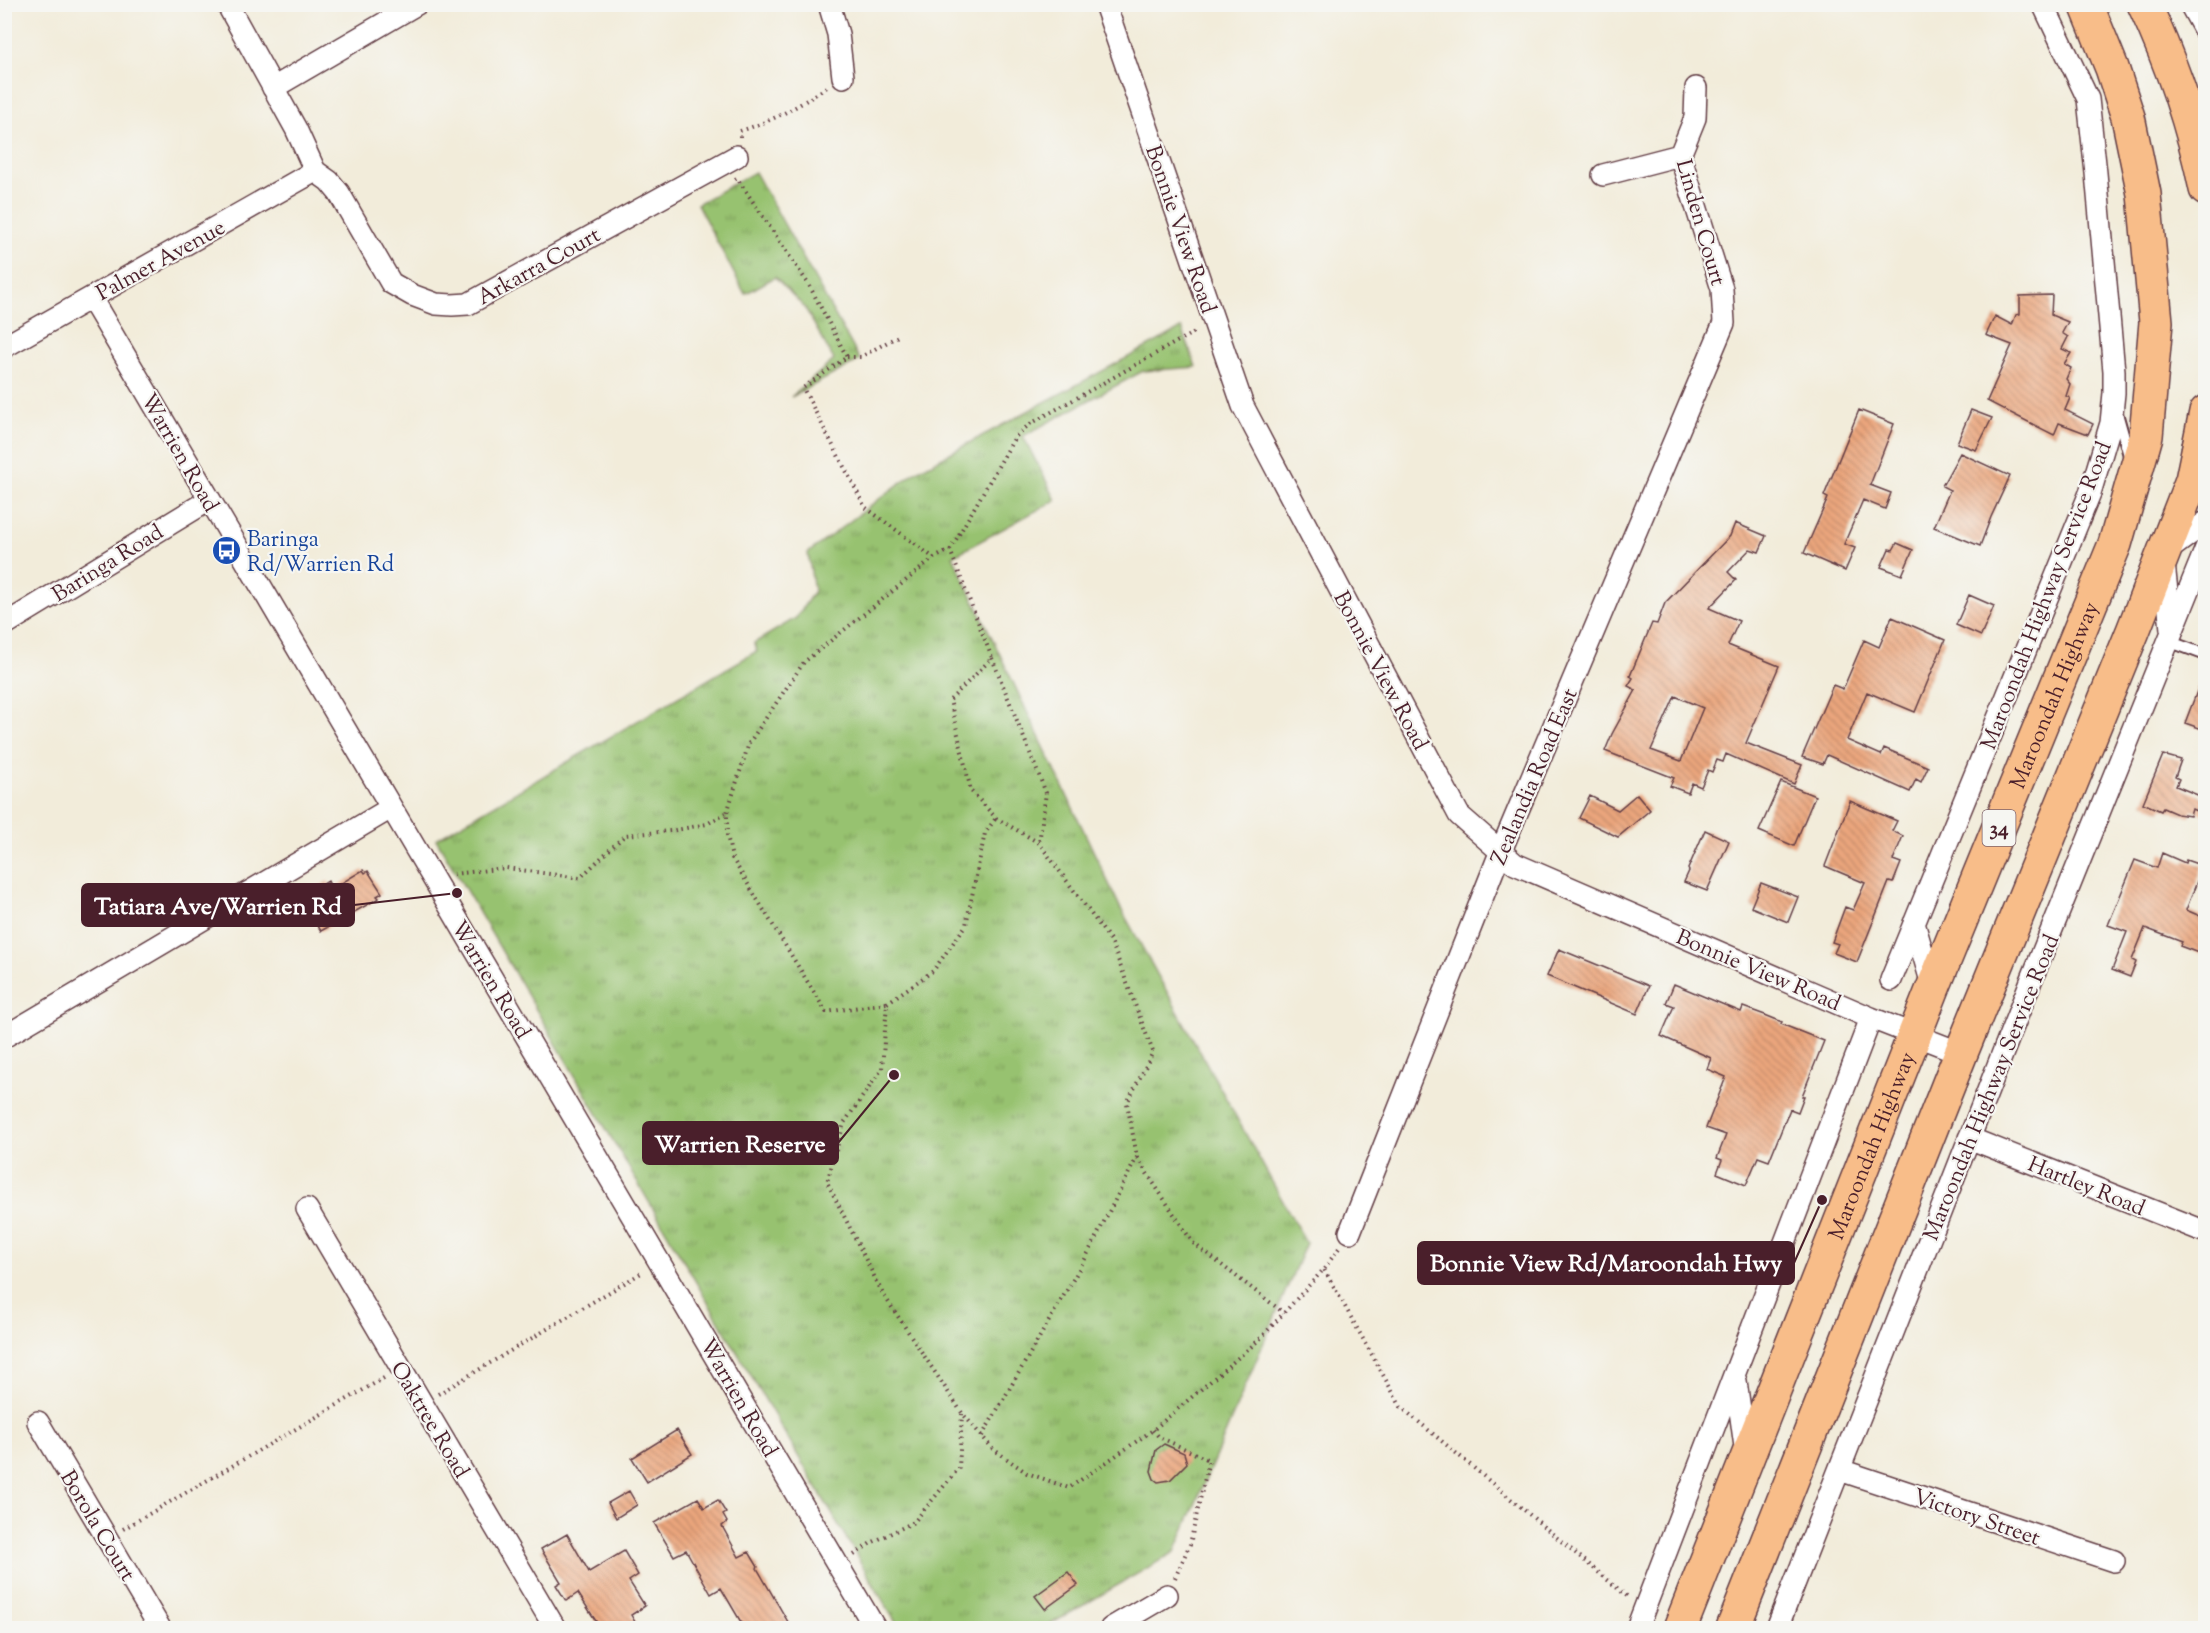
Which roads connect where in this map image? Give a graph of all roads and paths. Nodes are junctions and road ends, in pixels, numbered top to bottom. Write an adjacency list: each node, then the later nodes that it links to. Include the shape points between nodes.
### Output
1 (227, 4): 11 (street)
2 (417, 4): 11 (street)
3 (829, 4): 10 (street, via 838,34)
4 (1105, 4): 20 (street, Bonnie View Road)
5 (2043, 4): 25 (street, Maroondah Highway Service Road, via 2088,99 2114,371)
6 (2086, 4): 27 (highway, Maroondah Highway / 34, via 2128,117 2144,194 2156,322 2146,436)
7 (2144, 4): 18 (highway, via 2177,83 2197,146)
8 (2190, 4): 9 (street)
9 (2205, 33)
10 (843, 77): 14 (path, via 791,111 740,131)
11 (273, 88): 15 (street)
12 (1696, 88): 13 (street, Linden Court, via 1695,118)
13 (1680, 155): 17 (street); 21 (street, Linden Court, via 1722,289)
14 (737, 156): 16 (street, Arkarra Court)
15 (315, 171): 16 (street, Arkarra Court, via 339,193 391,283 436,304 452,305 468,304); 19 (street, Palmer Avenue)
16 (706, 173): 24 (path, via 717,189 737,178 809,285)
17 (1603, 175)
18 (2205, 189)
19 (91, 298): 23 (street, Palmer Avenue); 28 (street, Warrien Road)
20 (1213, 321): 31 (path, via 1015,436); 42 (street, Bonnie View Road, via 1243,406 1430,760 1460,815)
21 (1724, 323): 42 (street, Zealandia Road East)
22 (898, 336): 24 (path, via 861,357)
23 (4, 347)
24 (847, 357): 33 (path, via 803,388 865,507)
25 (2113, 398): 27 (lane, Maroondah Highway Service Road); 44 (street, Maroondah Highway Service Road, via 2111,423 2090,493)
26 (2205, 412): 32 (highway, 34, via 2192,480)
27 (2135, 476): 46 (highway, Maroondah Highway / 34, via 2115,544)
28 (209, 500): 34 (street, Baringa Road); 38 (street, Warrien Road)
29 (2205, 522): 32 (street)
30 (2205, 548): 35 (street, Maroondah Highway Service Road)
31 (950, 550): 33 (path); 37 (path)
32 (2163, 554): 35 (street); 51 (highway, 34)
33 (934, 558): 39 (path, via 804,662 748,743)
34 (4, 625)
35 (2170, 637): 36 (lane); 52 (street, Maroondah Highway Service Road)
36 (2205, 655)
37 (992, 658): 40 (path, via 951,700 971,791); 41 (path, via 1046,793)
38 (391, 808): 43 (street, Warrien Road); 50 (street)
39 (727, 813): 43 (path, via 707,824 625,835 580,878 506,868); 47 (path, via 732,858 826,1012)
40 (996, 818): 41 (path); 47 (path, via 985,833 966,925 933,971)
41 (1038, 843): 53 (path, via 1111,941 1153,1052 1127,1103)
42 (1500, 853): 48 (street, Bonnie View Road, via 1515,864); 55 (street, Zealandia Road East)
43 (431, 876): 57 (street, Warrien Road)
44 (1914, 923): 45 (street, Maroondah Highway Service Road); 46 (street)
45 (1891, 980)
46 (1933, 987): 49 (highway, Maroondah Highway / 34)
47 (887, 1003): 63 (path, via 882,1069 844,1123 827,1182 883,1294)
48 (1871, 1017): 49 (street, Bonnie View Road); 61 (street)
49 (1916, 1035): 51 (street, Bonnie View Road); 67 (highway, Maroondah Highway / 34)
50 (4, 1037)
51 (1961, 1053): 79 (highway, 34)
52 (1969, 1138): 56 (street, Hartley Road); 68 (street, Maroondah Highway Service Road)
53 (1137, 1157): 59 (path, via 1192,1243); 66 (path, via 1085,1259)
54 (307, 1209): 60 (street, Oaktree Road)
55 (1350, 1232): 58 (path)
56 (2205, 1232)
57 (660, 1262): 62 (path); 71 (street, Warrien Road)
58 (1324, 1269): 59 (path); 73 (path, via 1401,1407)
59 (1284, 1313): 65 (path, via 1259,1340)
60 (401, 1368): 62 (street, Oaktree Road); 69 (path)
61 (1735, 1377): 67 (street); 73 (street)
62 (422, 1404): 75 (street, Oaktree Road)
63 (962, 1413): 66 (path); 71 (path, via 959,1468 914,1522 871,1543)
64 (38, 1422): 69 (street, Borola Court)
65 (1153, 1430): 66 (path, via 1069,1488 1027,1473 993,1449); 72 (path, via 1159,1437 1209,1460 1190,1544)
66 (982, 1436)
67 (1746, 1458): 78 (highway, Maroondah Highway / 34)
68 (1840, 1470): 70 (street, Victory Street); 80 (street, Maroondah Highway Service Road)
69 (107, 1539): 74 (street, Borola Court)
70 (2114, 1562)
71 (838, 1566): 76 (street, Warrien Road)
72 (1167, 1595): 77 (street)
73 (1641, 1620)
74 (160, 1629)
75 (555, 1629)
76 (875, 1629)
77 (1112, 1629)
78 (1680, 1629)
79 (1733, 1629)
80 (1777, 1629)

